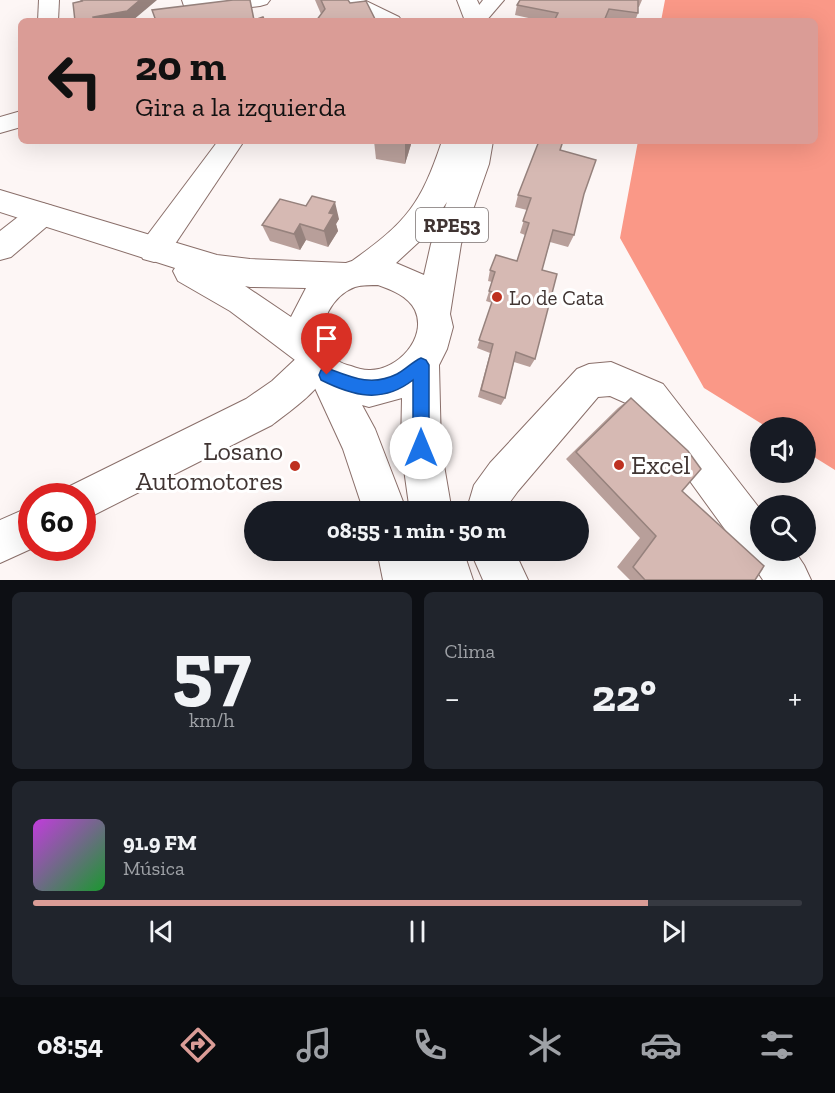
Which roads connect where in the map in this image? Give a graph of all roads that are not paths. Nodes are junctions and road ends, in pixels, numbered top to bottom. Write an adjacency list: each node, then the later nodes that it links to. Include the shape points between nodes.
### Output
1 (49, 0): 8 (street)
2 (192, 0): 3 (street, via 204,6)
3 (260, 0)
4 (348, 0): 9 (street)
5 (448, 0): 10 (main road)
6 (467, 0): 11 (main road)
7 (494, 0): 12 (street)
8 (48, 18)
9 (386, 18)
10 (466, 18)
11 (469, 18)
12 (473, 18)
13 (18, 120): 14 (street)
14 (0, 125)
15 (229, 144): 21 (street)
16 (454, 144): 22 (main road, RPE53, via 437,196 414,230 391,251)
17 (479, 144): 23 (main road, RPE53, via 446,244)
18 (0, 201): 19 (main road)
19 (42, 214): 20 (street); 21 (main road)
20 (0, 248)
21 (154, 250): 22 (main road, via 250,273); 24 (main road, via 242,301)
22 (353, 274): 23 (main road, via 380,271 398,275 414,283); 24 (main road, RPE53, via 323,292 308,314 305,332)
23 (434, 312): 25 (main road, RPE53, via 435,339)
24 (316, 363): 25 (main road, RPE53, via 349,386 375,388 401,380); 26 (street, via 259,412); 27 (main road, RPE53, via 361,443)
25 (421, 365): 28 (main road, RPE53, via 421,448)
26 (96, 494)
27 (382, 501)
28 (429, 501)
29 (488, 501): 30 (street, via 504,477 589,381 611,379 650,396)
30 (750, 529)
31 (18, 533): 32 (street)
32 (0, 542)
33 (402, 561): 37 (main road)
34 (444, 561): 38 (main road)
35 (496, 561): 39 (street)
36 (775, 561): 40 (street)
37 (406, 580)
38 (450, 580)
39 (506, 580)
40 (789, 580)

